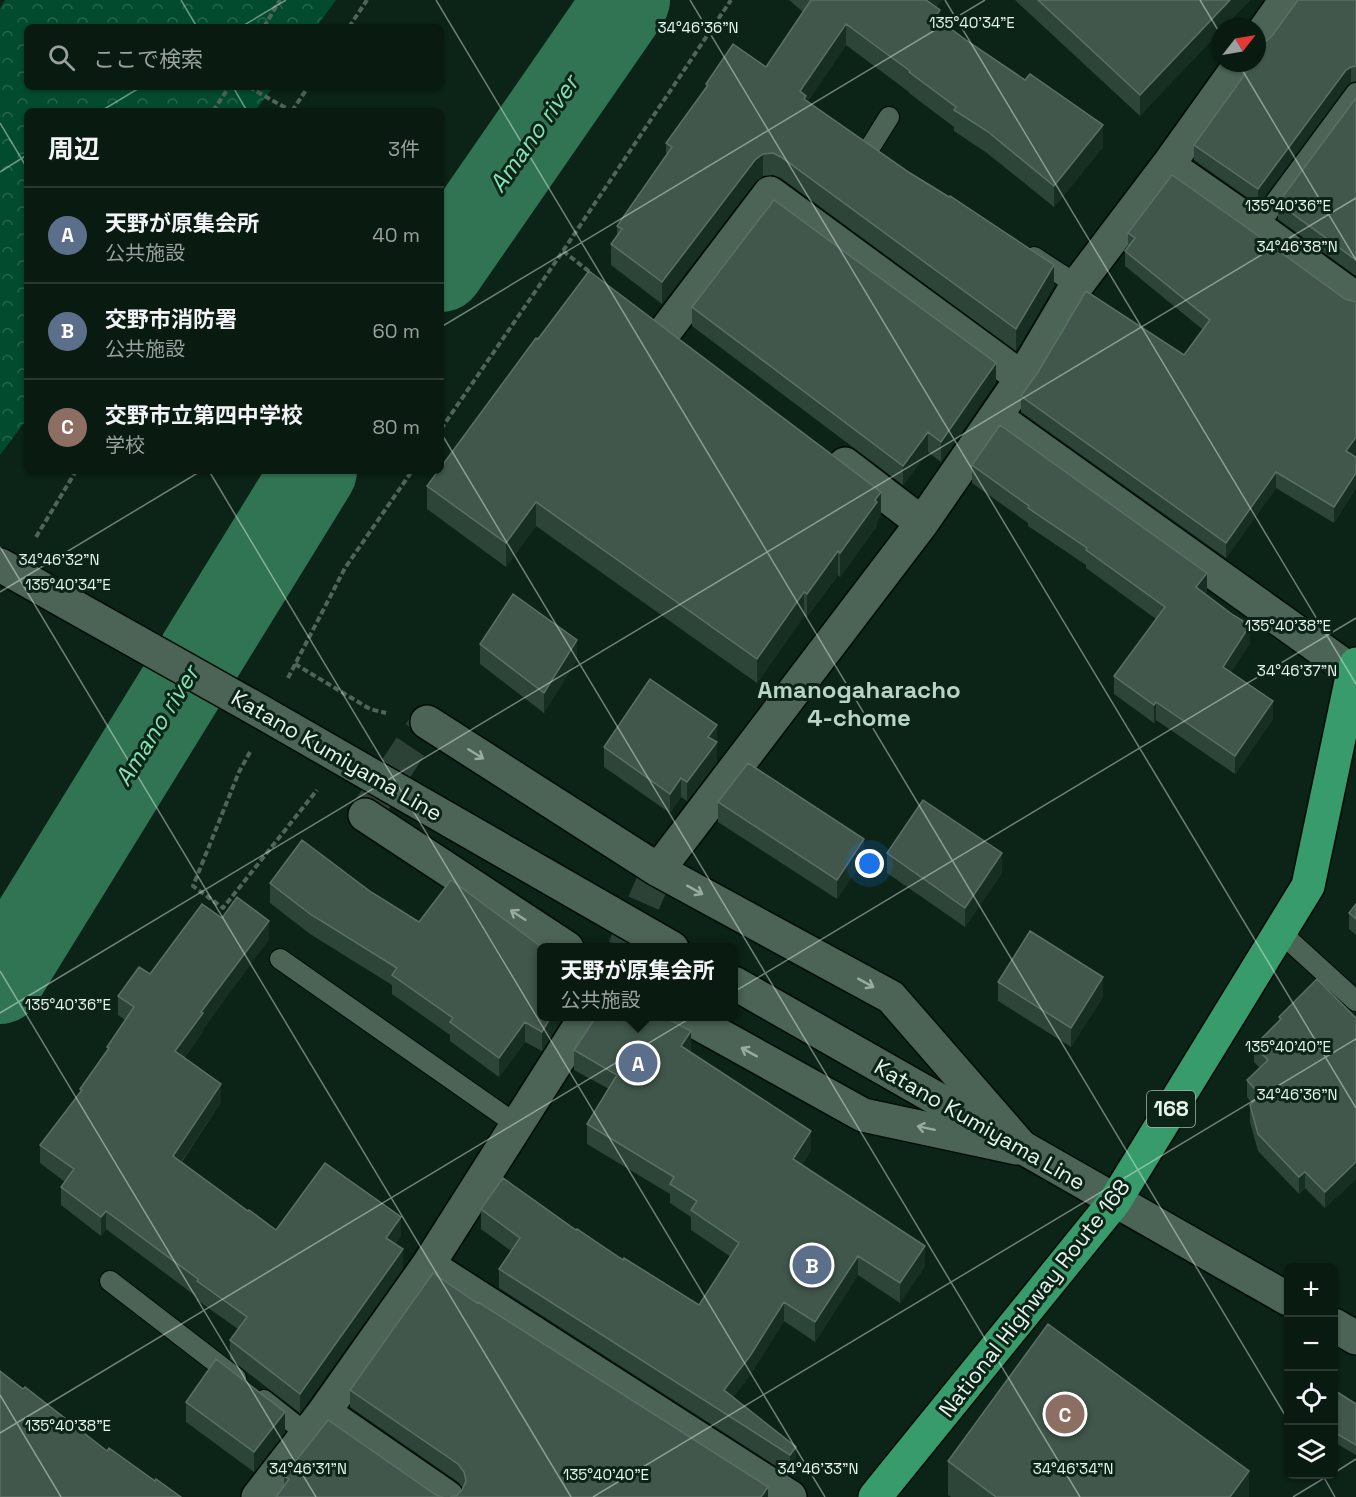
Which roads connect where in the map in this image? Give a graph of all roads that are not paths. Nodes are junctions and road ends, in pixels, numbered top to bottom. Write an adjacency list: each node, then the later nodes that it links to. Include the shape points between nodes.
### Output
1 (1286, 0): 2 (street)
2 (1266, 28)
3 (1235, 72): 9 (street)
4 (1356, 93): 10 (lane)
5 (889, 117): 7 (lane)
6 (852, 138): 7 (lane)
7 (869, 149): 8 (lane)
8 (889, 162)
9 (1168, 165): 10 (street); 12 (street)
10 (1257, 227): 13 (street)
11 (1017, 246): 12 (lane)
12 (1077, 285): 15 (street)
13 (1356, 300)
14 (666, 330): 15 (street, via 770,194)
15 (1022, 378): 16 (street)
16 (996, 417): 18 (street); 20 (street)
17 (818, 444): 18 (street)
18 (922, 523): 23 (street)
19 (18, 575): 26 (street, Katano Kumiyama Line)
20 (1355, 668): 24 (highway, National Highway Route 168 / 168, via 1308,886)
21 (427, 722): 23 (street, one-way to 23)
22 (365, 815): 25 (street, one-way to 22)
23 (658, 870): 33 (street, one-way to 33, via 891,997)
24 (1280, 932): 29 (lane); 34 (highway, National Highway Route 168 / 168)
25 (559, 943)
26 (663, 943)
27 (280, 959): 32 (lane)
28 (738, 985): 33 (street, Katano Kumiyama Line)
29 (1356, 1001)
30 (583, 1021): 32 (street)
31 (692, 1021): 33 (street, one-way to 31, via 863,1115)
32 (517, 1125): 35 (street)
33 (1024, 1150): 34 (street, Katano Kumiyama Line)
34 (1115, 1200): 37 (street, Katano Kumiyama Line); 44 (highway, National Highway Route 168 / 168)
35 (428, 1265): 40 (street); 43 (street)
36 (110, 1281): 40 (lane)
37 (1284, 1297)
38 (1338, 1327): 39 (street)
39 (1356, 1338)
40 (315, 1423): 41 (street); 42 (street)
41 (258, 1497)
42 (447, 1497)
43 (790, 1497)
44 (875, 1497)

